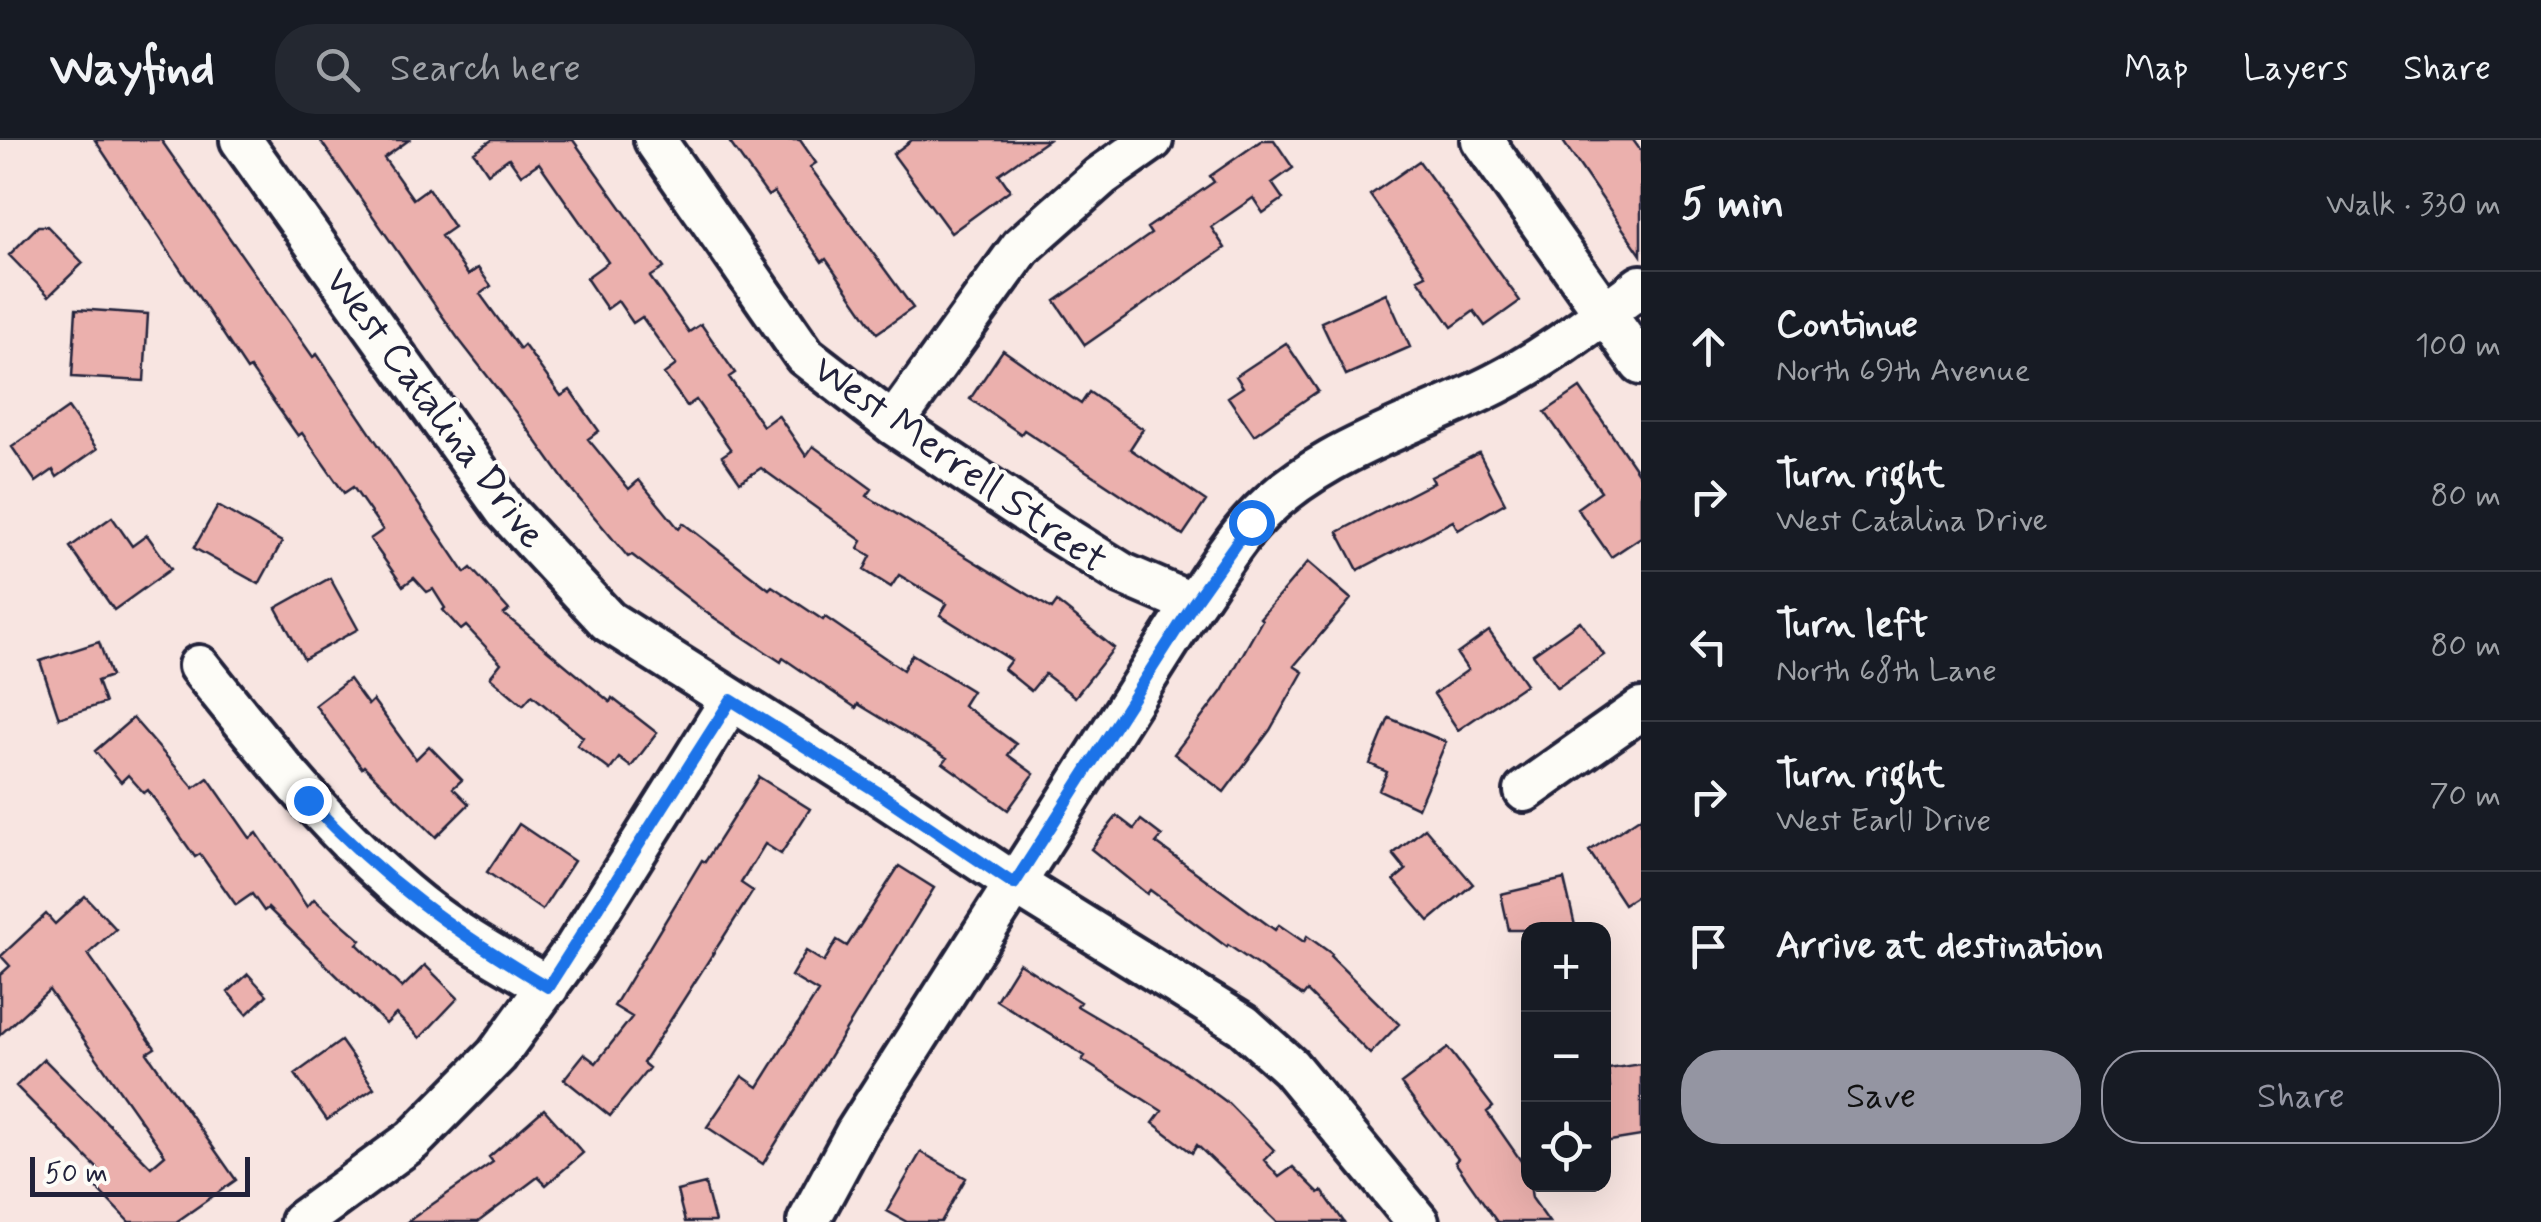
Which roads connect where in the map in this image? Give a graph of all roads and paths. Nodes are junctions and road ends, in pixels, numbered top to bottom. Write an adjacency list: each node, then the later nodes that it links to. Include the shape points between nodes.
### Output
1 (241, 140): 11 (street, West Catalina Drive, via 506,511 608,621)
2 (655, 140): 8 (street, West Merrell Street, via 805,356)
3 (1152, 140): 8 (street, via 1021,247)
4 (1482, 140): 6 (street)
5 (1641, 286): 6 (street)
6 (1605, 312): 7 (street); 9 (street, via 1493,386 1307,476 1251,522)
7 (1641, 364)
8 (893, 424): 9 (street, West Merrell Street, via 1123,574)
9 (1193, 604): 14 (street)
10 (199, 666): 15 (street, via 342,836 419,904)
11 (731, 700): 14 (street, West Catalina Drive); 15 (street)
12 (1641, 709): 13 (street)
13 (1525, 791)
14 (1014, 884): 17 (street, via 856,1133); 18 (street, West Catalina Drive, via 1244,1025 1290,1066)
15 (548, 987): 16 (street, via 442,1115)
16 (301, 1222)
17 (808, 1222)
18 (1418, 1222)

